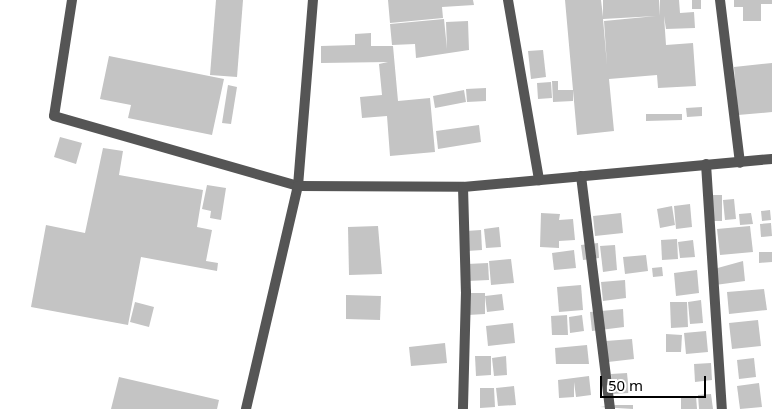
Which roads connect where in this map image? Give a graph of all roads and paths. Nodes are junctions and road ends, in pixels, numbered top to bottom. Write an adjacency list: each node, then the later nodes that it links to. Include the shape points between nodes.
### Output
1 (72, 0): 10 (street, via 54,116)
2 (313, 0): 10 (street)
3 (508, 0): 9 (street)
4 (720, 0): 6 (street)
5 (772, 159): 6 (street)
6 (740, 163): 7 (street)
7 (706, 164): 8 (street); 15 (street)
8 (581, 176): 9 (street); 14 (street)
9 (539, 180): 11 (street)
10 (298, 186): 11 (street); 12 (street)
11 (463, 187): 13 (street, via 466,292)
12 (246, 409)
13 (463, 409)
14 (610, 409)
15 (722, 409)

